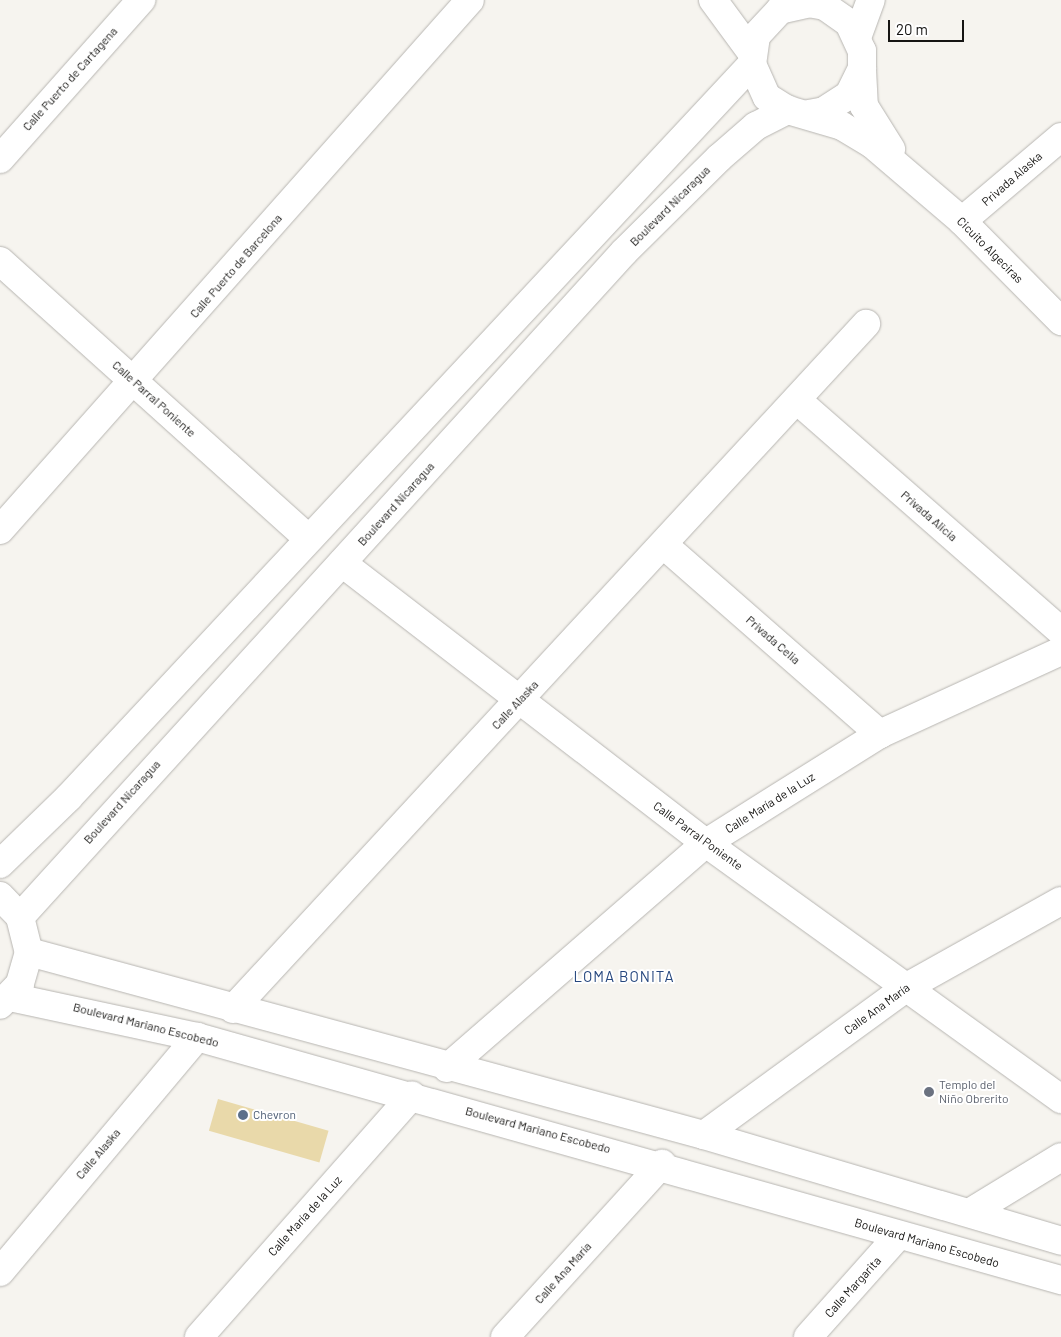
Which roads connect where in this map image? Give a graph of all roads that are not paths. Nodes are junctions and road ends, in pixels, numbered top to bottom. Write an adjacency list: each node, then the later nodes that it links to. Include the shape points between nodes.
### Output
1 (141, 0): 12 (street, Calle Puerto de Cartagena)
2 (470, 0): 18 (street, Calle Puerto de Barcelona)
3 (713, 0): 8 (street)
4 (871, 0): 7 (street)
5 (812, 2): 6 (street); 7 (street, via 838,13)
6 (775, 5): 8 (street)
7 (858, 35): 9 (street)
8 (752, 58): 10 (street, via 767,97); 21 (street)
9 (862, 68): 10 (street, via 849,95 824,111); 13 (street, Cicuito Algeciras, via 860,87 871,124)
10 (799, 112): 13 (street, Cicuito Algeciras, via 858,134); 23 (street, Boulevard Nicaragua, via 756,126 725,152 624,252)
11 (1061, 137): 14 (street, Privada Alaska)
12 (0, 159)
13 (918, 180): 14 (street, Cicuito Algeciras)
14 (962, 221): 16 (street, Cicuito Algeciras)
15 (0, 261): 18 (street, Calle Parral Poniente)
16 (1061, 321)
17 (866, 324): 19 (street)
18 (134, 381): 20 (street, Calle Puerto de Barcelona); 21 (street, Calle Parral Poniente)
19 (798, 401): 22 (street, Calle Alaska); 24 (street, Privada Alicia)
20 (0, 530)
21 (308, 538): 29 (street, via 68,798)
22 (665, 546): 26 (street, Calle Alaska); 27 (street, Privada Celia)
23 (342, 563): 26 (street, Calle Parral Poniente); 32 (street, Boulevard Nicaragua)
24 (1061, 632)
25 (1061, 651): 27 (street, Calle María de la Luz)
26 (518, 701): 28 (street, Calle Parral Poniente); 36 (street, Calle Alaska)
27 (880, 734): 28 (street, Calle María de la Luz)
28 (706, 843): 34 (street, Calle Parral Poniente); 38 (street, Calle María de la Luz)
29 (0, 864)
30 (0, 896): 32 (street)
31 (1061, 901): 34 (street, Calle Ana María)
32 (20, 917): 33 (street)
33 (28, 952): 35 (street, via 20,984); 36 (street)
34 (908, 986): 40 (street, Calle Parral Poniente); 41 (street, Calle Ana María)
35 (5, 1001): 37 (street, Boulevard Mariano Escobedo, via 70,1006)
36 (233, 1009): 38 (street)
37 (197, 1037): 39 (street, Boulevard Mariano Escobedo); 47 (street, Calle Alaska)
38 (447, 1068): 41 (street)
39 (412, 1095): 43 (street, Boulevard Mariano Escobedo); 49 (street, Calle María de la Luz)
40 (1061, 1099)
41 (704, 1135): 44 (street)
42 (1061, 1157): 44 (street)
43 (662, 1164): 45 (street, Boulevard Mariano Escobedo); 50 (street, Calle Ana María)
44 (971, 1212): 46 (street)
45 (898, 1236): 48 (street, Boulevard Mariano Escobedo); 51 (street, Calle Margarita)
46 (1061, 1241)
47 (0, 1272)
48 (1061, 1280)
49 (199, 1337)
50 (505, 1337)
51 (808, 1337)

